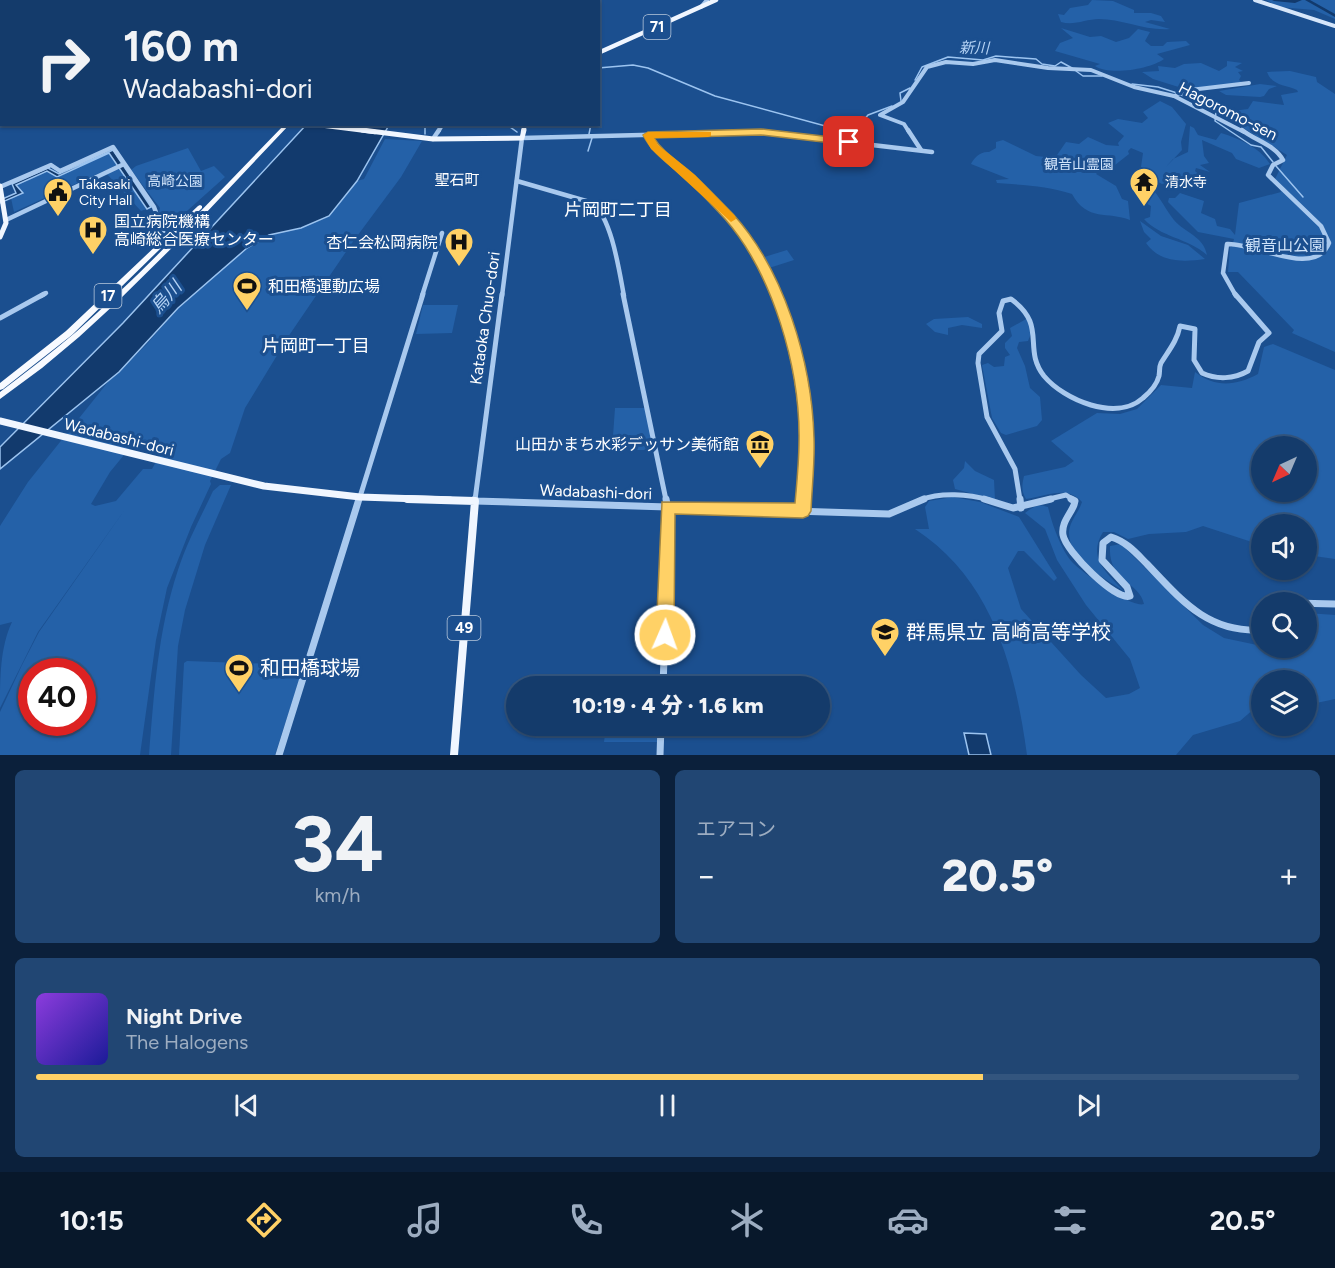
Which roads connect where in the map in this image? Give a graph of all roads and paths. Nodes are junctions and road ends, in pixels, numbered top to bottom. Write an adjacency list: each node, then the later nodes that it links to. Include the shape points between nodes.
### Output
1 (708, 0): 4 (street)
2 (716, 0): 4 (main road, 71)
3 (1255, 0): 5 (main road)
4 (701, 7): 6 (main road, 71)
5 (1335, 26)
6 (600, 53)
7 (1249, 83): 8 (street, via 1190,90)
8 (1174, 96): 17 (street, Hagoromo-sen, via 1134,87 1091,70 1048,68 1011,60 941,62 923,69 903,102 880,115 904,124); 40 (street, Hagoromo-sen, via 1278,150 1283,160 1273,165 1268,175 1326,232 1329,243 1323,253 1306,258 1227,244 1221,266 1225,285 1269,333 1258,343 1249,370 1221,379 1204,375 1191,352 1195,329 1180,326 1176,343 1160,365 1159,377 1139,401 1126,407 1094,406 1044,377 1036,360 1035,332 1028,312 1011,299 1003,301 999,313 1002,331 979,354 978,363 987,417 1015,470)
9 (280, 126): 22 (highway, 17)
10 (286, 126): 30 (highway, 17)
11 (330, 126): 15 (main road)
12 (441, 126): 15 (street)
13 (525, 126): 16 (main road)
14 (648, 135): 16 (street); 17 (street, via 761,132); 41 (street, via 654,147 730,218 774,290 794,346 804,400 807,439)
15 (432, 137): 16 (main road)
16 (522, 138): 20 (street, Kataoka Chuo-dori)
17 (921, 150): 18 (street)
18 (933, 152)
19 (121, 165): 21 (street, via 113,147 60,171 51,165); 24 (street); 25 (street, via 154,207)
20 (517, 181): 38 (street, Kataoka Chuo-dori); 39 (street, via 591,202 600,210 616,258)
21 (0, 187): 23 (main road)
22 (209, 198): 26 (highway, 17); 33 (highway, 17, via 95,314)
23 (2, 200): 24 (main road)
24 (6, 220): 28 (main road)
25 (160, 225): 26 (street, via 165,232); 29 (street)
26 (174, 231): 29 (highway, 17)
27 (442, 233): 37 (street)
28 (0, 237)
29 (165, 240): 33 (highway, 17, via 69,333)
30 (135, 280): 34 (highway, 17, via 67,345); 35 (highway, 17, via 88,332)
31 (46, 293): 32 (street)
32 (0, 318)
33 (0, 389)
34 (0, 396)
35 (0, 402)
36 (0, 421): 37 (main road, Wadabashi-dori, via 235,480 300,492)
37 (360, 497): 38 (main road, Wadabashi-dori); 47 (street)
38 (475, 501): 39 (street, Wadabashi-dori); 48 (main road, 49)
39 (667, 507): 41 (street, Wadabashi-dori); 45 (street)
40 (1020, 508): 41 (street, Wadabashi-dori, via 963,495 924,497 888,514); 44 (street, via 1058,495 1072,497 1074,507 1063,526 1070,552 1121,596 1128,598 1127,587 1102,560 1103,543 1111,537 1129,545 1212,624 1239,632)
41 (803, 511)
42 (1317, 604): 43 (street)
43 (1335, 604)
44 (1251, 631)
45 (663, 676)
46 (661, 736): 49 (street)
47 (279, 755)
48 (454, 755)
49 (660, 755)

